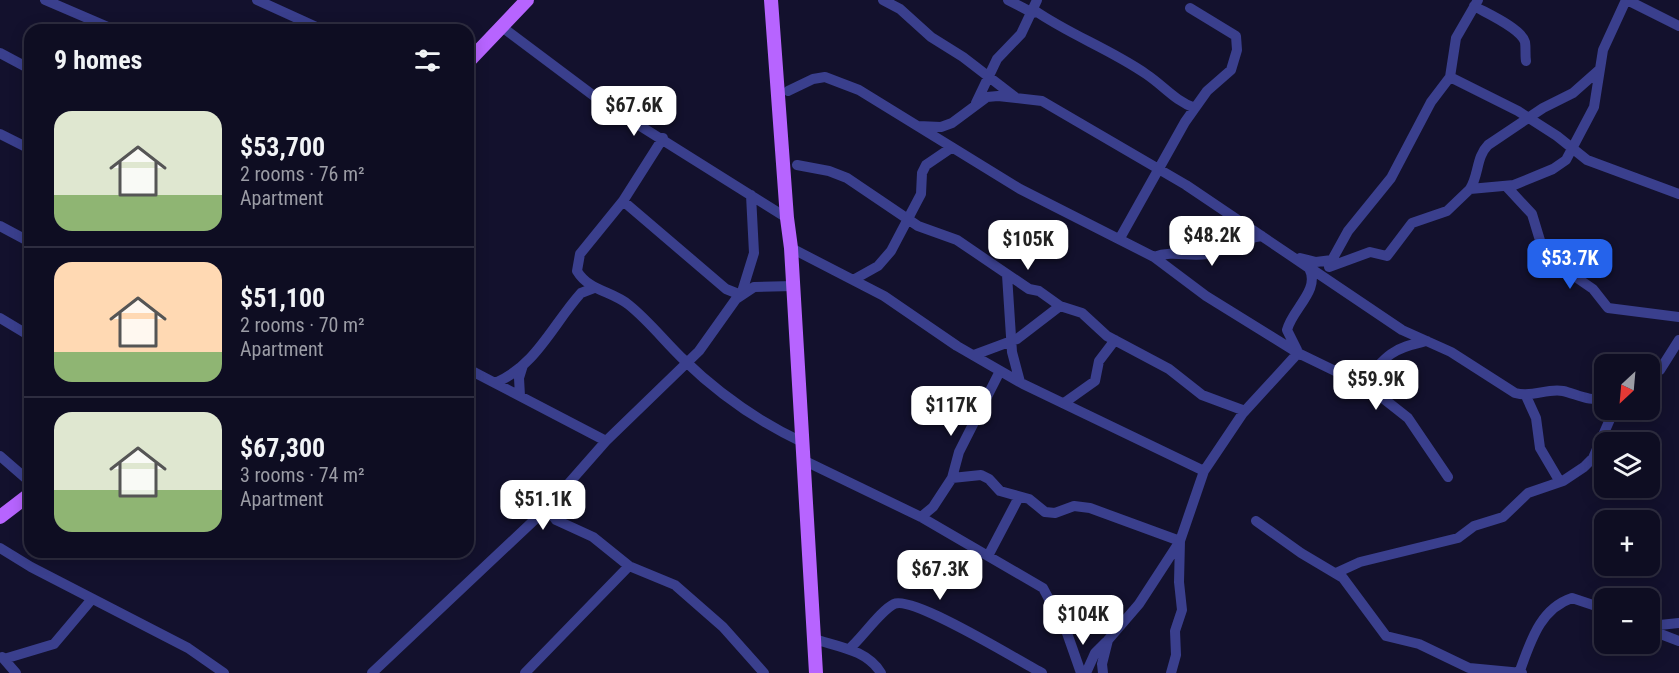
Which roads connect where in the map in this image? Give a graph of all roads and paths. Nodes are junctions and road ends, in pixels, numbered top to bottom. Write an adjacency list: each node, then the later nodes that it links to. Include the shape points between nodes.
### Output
1 (45, 0): 11 (street)
2 (257, 0): 12 (street)
3 (527, 0): 14 (main road)
4 (771, 0): 40 (main road)
5 (883, 0): 20 (street)
6 (1008, 0): 9 (street)
7 (1627, 0): 13 (street); 19 (street, via 1606,42)
8 (1476, 3): 17 (street, via 1521,36); 21 (street, via 1456,38)
9 (1035, 8): 20 (street, via 1021,34); 25 (street, via 1065,31 1095,42 1148,74 1178,101)
10 (1190, 8): 25 (street, via 1232,32 1237,42 1231,70)
11 (101, 24)
12 (310, 24)
13 (1679, 26)
14 (502, 27): 16 (main road); 29 (street, via 602,102)
15 (0, 53): 18 (street)
16 (474, 56)
17 (1526, 61)
18 (24, 66)
19 (1599, 70): 26 (street, via 1573,93); 32 (street, via 1594,107)
20 (987, 76): 23 (street); 24 (street)
21 (1450, 77): 26 (street); 50 (street, via 1431,102 1391,178 1348,231)
22 (788, 91): 27 (street, via 813,79 825,78 859,90)
23 (1018, 98): 24 (street, via 998,96); 34 (street, via 1042,101)
24 (976, 103): 27 (street, via 952,123 941,127)
25 (1195, 108): 34 (street)
26 (1528, 117): 32 (street); 36 (street, via 1482,151)
27 (918, 126): 31 (street)
28 (0, 134): 30 (street)
29 (663, 138): 38 (street); 39 (street)
30 (24, 146)
31 (951, 148): 41 (street, via 926,165 921,194); 44 (street, via 1020,189)
32 (1573, 150): 35 (street, via 1553,169); 37 (street, via 1603,167)
33 (797, 165): 41 (street, via 847,178)
34 (1158, 169): 43 (street); 44 (street)
35 (1506, 186): 36 (street); 60 (street, via 1532,214 1542,247 1551,260 1593,289 1608,308)
36 (1470, 189): 50 (street, via 1447,211 1412,223 1387,256 1370,252)
37 (1679, 194)
38 (751, 195): 40 (street); 57 (street, via 754,254)
39 (623, 201): 51 (street, via 580,254); 57 (street, via 726,289)
40 (787, 218): 46 (main road)
41 (908, 219): 52 (street, via 957,240); 53 (street, via 878,266)
42 (0, 226): 45 (street)
43 (1262, 236): 47 (street); 48 (street, via 1208,254 1173,252)
44 (1120, 238): 48 (street)
45 (24, 239)
46 (791, 248): 53 (street); 54 (main road)
47 (1295, 256): 49 (street); 50 (street)
48 (1154, 257): 63 (street, via 1206,296)
49 (1309, 268): 50 (street); 56 (street)
50 (1328, 268): 56 (street); 67 (street, via 1402,330)
51 (577, 271): 55 (street); 58 (street)
52 (1007, 275): 59 (street); 68 (street)
53 (853, 280): 70 (street)
54 (794, 286): 57 (street, via 754,287); 86 (main road)
55 (594, 288): 58 (street, via 581,292); 71 (street, via 628,304)
56 (1310, 290): 62 (street)
57 (741, 295): 71 (street, via 712,337)
58 (572, 303): 72 (street)
59 (1060, 306): 65 (street, via 1082,313); 68 (street)
60 (1679, 317)
61 (0, 318): 64 (street)
62 (1288, 324): 63 (street); 69 (street, via 1287,330)
63 (1266, 331): 69 (street)
64 (24, 332)
65 (1115, 339): 82 (street, via 1099,361 1095,381); 83 (street, via 1169,369 1202,395)
66 (1679, 339): 73 (street)
67 (1428, 341): 76 (street, via 1400,348 1371,375); 80 (street)
68 (1012, 342): 70 (street); 77 (street, via 1014,368)
69 (1299, 354): 76 (street); 83 (street)
70 (974, 356): 74 (street)
71 (686, 362): 85 (street); 86 (street, via 754,417)
72 (523, 365): 78 (street); 79 (street)
73 (1660, 370)
74 (1000, 371): 77 (street); 92 (street, via 959,452)
75 (474, 372): 78 (street)
76 (1353, 380): 91 (street, via 1408,418)
77 (1020, 382): 82 (street)
78 (495, 383): 79 (street)
79 (520, 396): 85 (street)
80 (1526, 396): 81 (street, via 1556,391); 93 (street, via 1536,418 1540,448)
81 (1594, 398)
82 (1064, 403): 89 (street)
83 (1245, 411): 89 (street)
84 (1610, 420): 93 (street, via 1593,458)
85 (606, 441): 96 (street)
86 (804, 443): 88 (main road)
87 (0, 456): 90 (street)
88 (805, 460): 98 (street); 110 (main road)
89 (1204, 471): 100 (street)
90 (24, 477)
91 (1448, 477)
92 (952, 478): 94 (street, via 981,475 1000,491); 98 (street)
93 (1560, 482): 104 (street, via 1528,493 1503,517 1474,526 1458,538 1360,562)
94 (1019, 497): 100 (street, via 1050,513 1074,506 1100,511); 102 (street)
95 (24, 499): 97 (main road)
96 (547, 508): 103 (street, via 556,520 593,537); 119 (street)
97 (0, 518)
98 (921, 518): 102 (street)
99 (1256, 521): 104 (street)
100 (1180, 542): 111 (street, via 1139,604); 128 (street, via 1182,610 1175,631)
101 (0, 548): 105 (street)
102 (988, 556): 125 (street, via 1043,588 1067,633)
103 (629, 566): 120 (street); 121 (street, via 675,585 723,627)
104 (1336, 573): 129 (street, via 1390,638 1419,644 1469,668)
105 (92, 599): 114 (street, via 54,644); 115 (street)
106 (1594, 605): 129 (street, via 1572,598 1554,607 1536,628)
107 (1679, 623): 108 (street)
108 (1660, 626)
109 (1660, 632): 112 (street)
110 (814, 639): 113 (street); 122 (main road)
111 (1108, 640): 126 (street, via 1095,653); 127 (street)
112 (1679, 641)
113 (849, 650): 123 (street, via 869,658); 124 (street, via 891,606 905,603 937,615)
114 (2, 657): 116 (street)
115 (214, 664): 117 (street); 118 (street)
116 (13, 672)
117 (205, 673)
118 (224, 673)
119 (372, 673)
120 (525, 673)
121 (764, 673)
122 (816, 673)
123 (881, 673)
124 (1042, 673)
125 (1081, 673)
126 (1086, 673)
127 (1103, 673)
128 (1172, 673)
129 (1520, 673)

